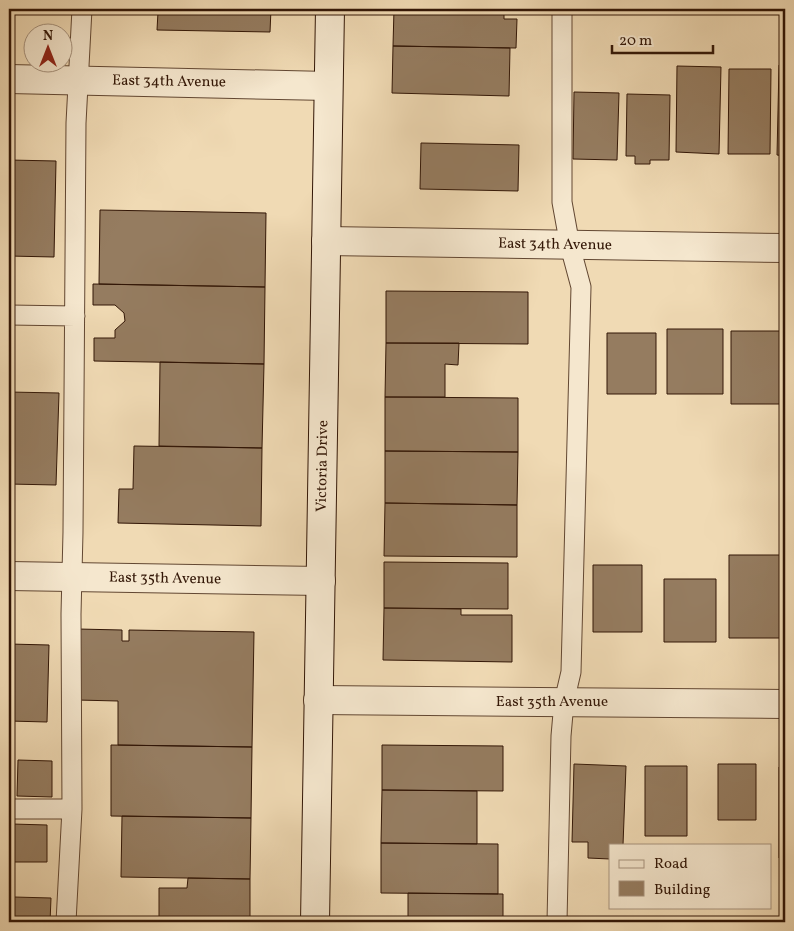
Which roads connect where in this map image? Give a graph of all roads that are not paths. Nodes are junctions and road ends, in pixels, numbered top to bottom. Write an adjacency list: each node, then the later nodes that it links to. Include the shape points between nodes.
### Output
1 (82, 9): 5 (lane)
2 (330, 9): 6 (street, Victoria Drive)
3 (562, 9): 8 (lane, via 562,202)
4 (9, 79): 5 (street, East 34th Avenue)
5 (79, 80): 6 (street, East 34th Avenue); 11 (lane)
6 (328, 86): 7 (street, Victoria Drive)
7 (326, 241): 8 (street, East 34th Avenue); 14 (street, Victoria Drive)
8 (570, 246): 9 (street, East 34th Avenue); 16 (lane, via 581,288 571,672)
9 (785, 248)
10 (9, 315): 11 (lane)
11 (75, 316): 13 (lane)
12 (9, 576): 13 (street, East 35th Avenue)
13 (72, 578): 14 (street, East 35th Avenue); 19 (lane)
14 (321, 580): 15 (street, Victoria Drive)
15 (318, 700): 16 (street, East 35th Avenue); 21 (street, Victoria Drive)
16 (564, 702): 17 (street, East 35th Avenue); 22 (lane)
17 (785, 704)
18 (9, 808): 19 (lane)
19 (72, 810): 20 (lane)
20 (66, 922)
21 (315, 922)
22 (557, 922)

